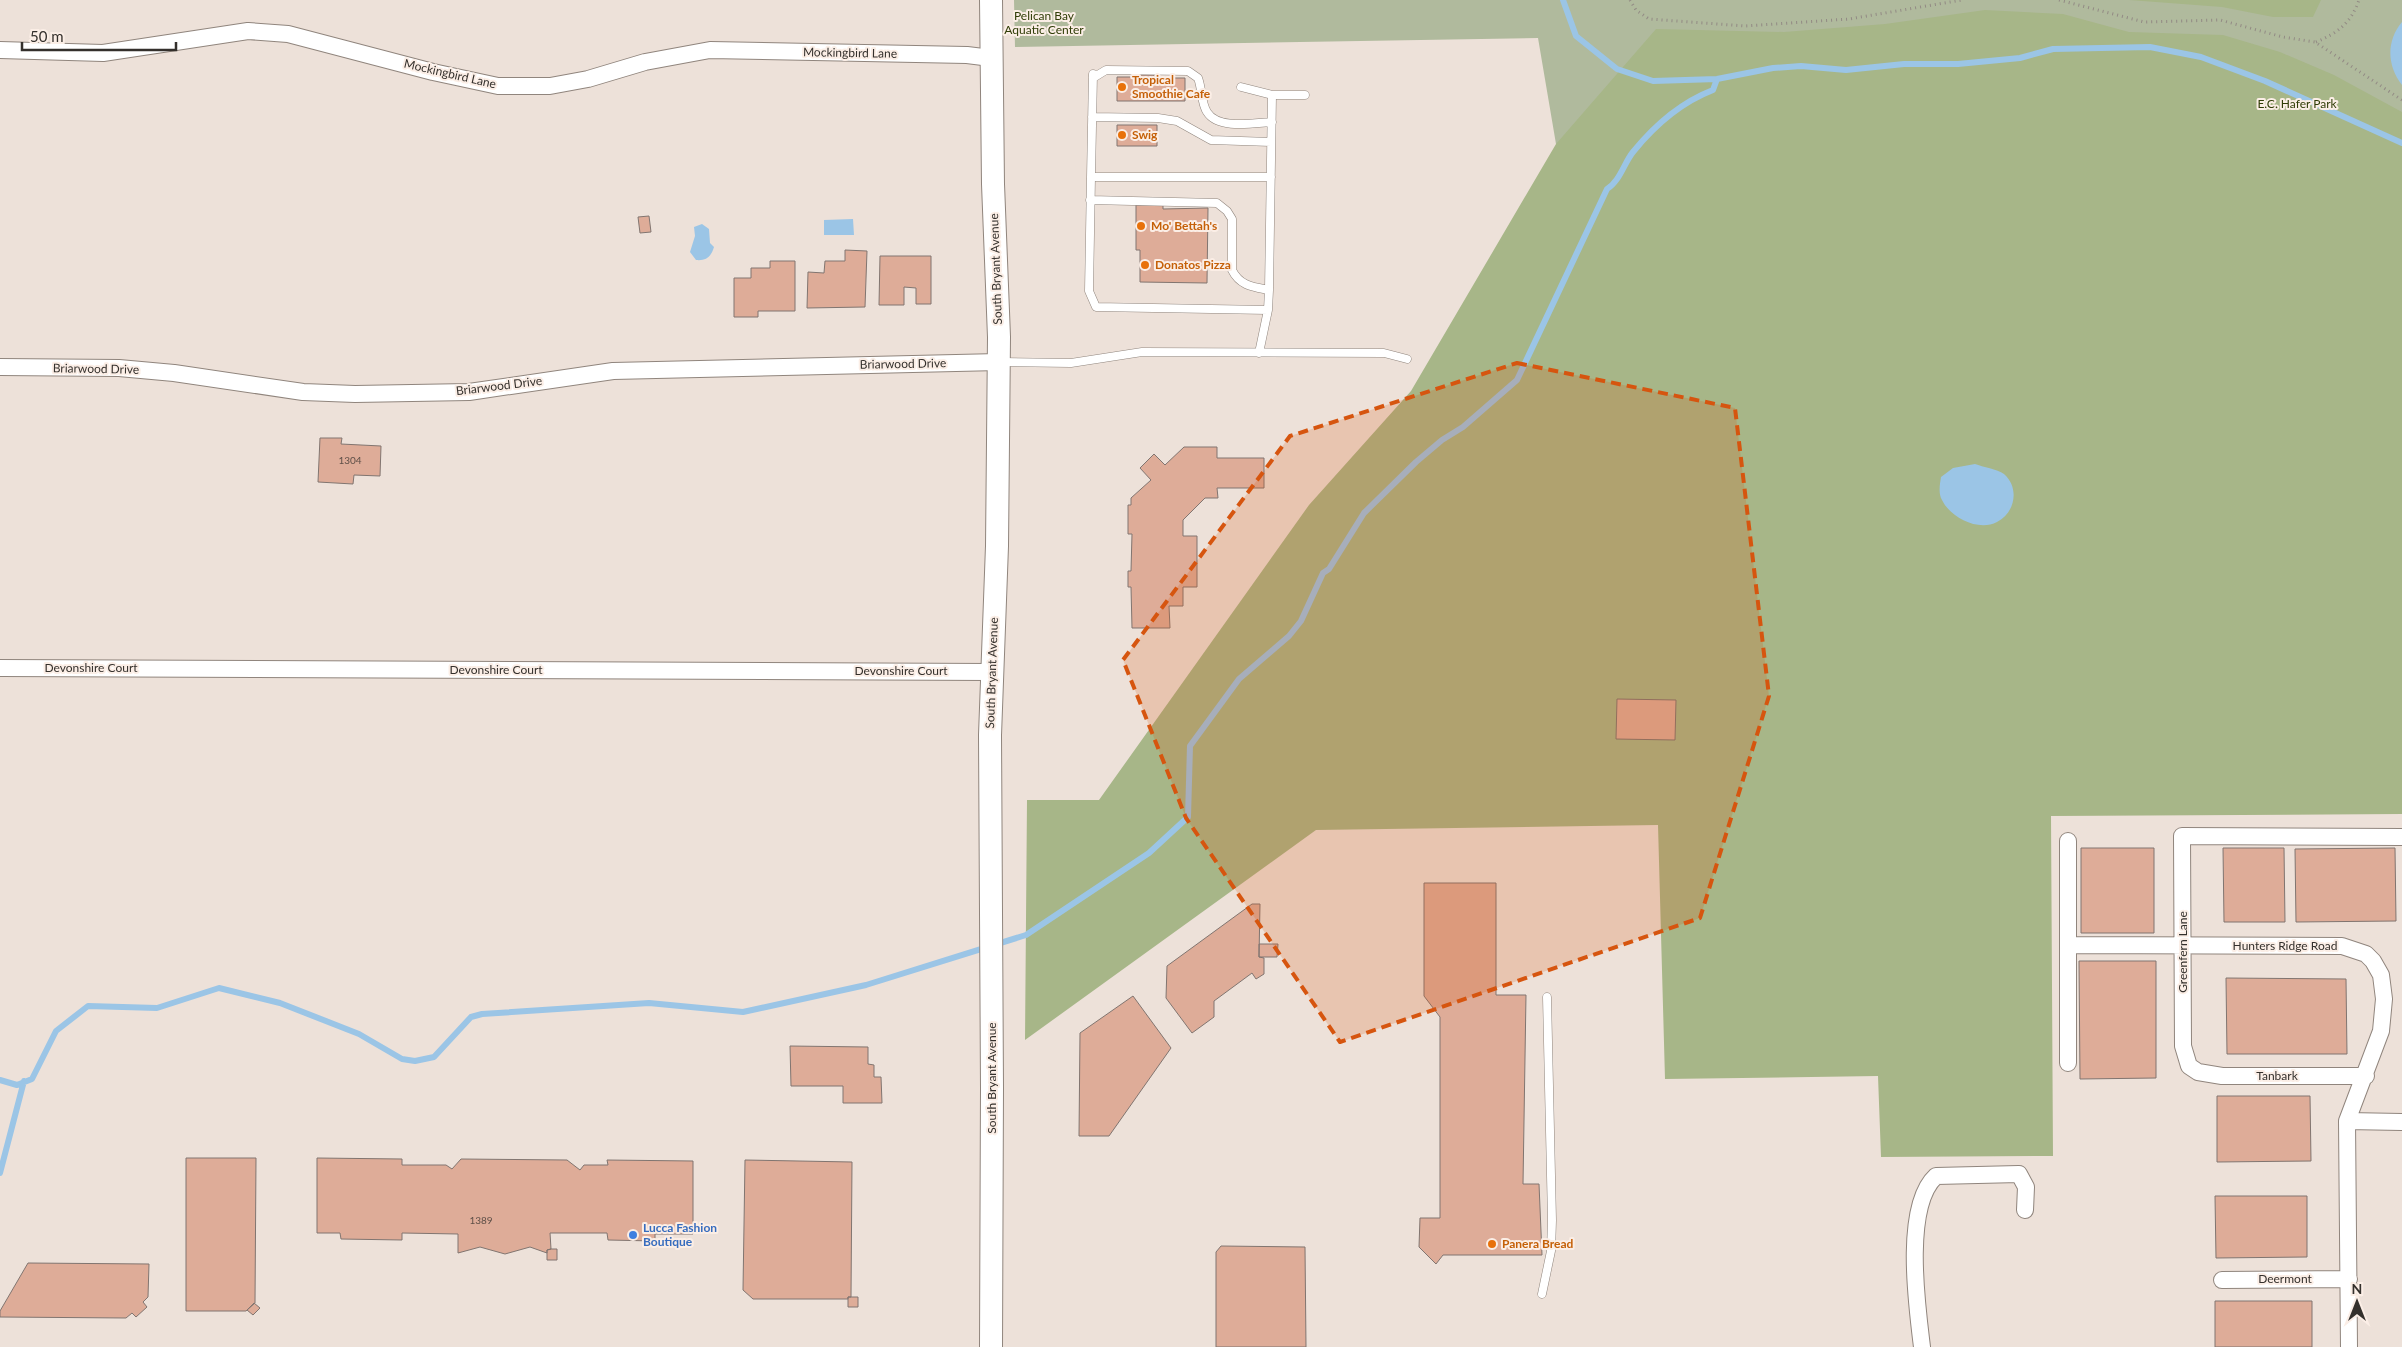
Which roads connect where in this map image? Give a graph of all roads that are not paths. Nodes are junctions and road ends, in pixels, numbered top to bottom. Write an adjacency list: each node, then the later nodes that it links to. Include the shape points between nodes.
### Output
1 (991, 0): 3 (main road, South Bryant Avenue)
2 (0, 50): 3 (street, Mockingbird Lane, via 103,53 248,31 288,34 498,86 550,86 710,50)
3 (991, 58): 17 (main road, South Bryant Avenue)
4 (1241, 87): 6 (lane)
5 (1305, 94): 6 (lane)
6 (1272, 95): 8 (lane)
7 (1092, 117): 8 (lane, via 1093,75 1106,70 1188,71 1198,78 1207,113 1216,120 1225,123); 9 (lane, via 1158,118 1177,121 1211,140); 10 (lane)
8 (1272, 122): 9 (lane)
9 (1271, 142): 11 (lane)
10 (1091, 178): 11 (lane); 12 (lane)
11 (1271, 178): 13 (lane)
12 (1090, 200): 13 (lane, via 1217,203 1232,219 1232,270 1235,277 1244,285); 14 (lane, via 1089,291 1096,307)
13 (1269, 290): 14 (lane)
14 (1268, 310): 15 (lane)
15 (1259, 353): 16 (lane, via 1384,353); 17 (lane, via 1142,352 1071,363)
16 (1407, 359)
17 (998, 362): 18 (street, Briarwood Drive, via 622,370 469,392 355,394 304,392 120,368); 20 (main road, South Bryant Avenue, via 997,546)
18 (0, 367)
19 (0, 668): 20 (street, Devonshire Court)
20 (991, 672): 35 (main road, South Bryant Avenue)
21 (2402, 837): 24 (street, Greenfern Lane, via 2182,836)
22 (2068, 841): 23 (street)
23 (2068, 945): 24 (street, Hunters Ridge Road); 26 (street)
24 (2183, 945): 27 (street, Greenfern Lane, via 2184,1046); 28 (street, Hunters Ridge Road, via 2342,946 2366,954 2378,967 2384,999 2381,1031)
25 (1547, 997): 34 (lane, via 1552,1251)
26 (2068, 1063)
27 (2189, 1066): 28 (street, Tanbark, via 2198,1072 2222,1076)
28 (2366, 1076): 29 (street, Hunters Ridge Road)
29 (2347, 1121): 30 (street); 32 (street, Hunters Ridge Road)
30 (2402, 1122)
31 (2025, 1210): 36 (street, via 2026,1187 2019,1174 1936,1176 1927,1184 1914,1237 1916,1304)
32 (2349, 1279): 33 (street, Deermont); 37 (street, Hunters Ridge Road)
33 (2222, 1280)
34 (1542, 1294)
35 (991, 1347)
36 (1922, 1347)
37 (2349, 1347)

